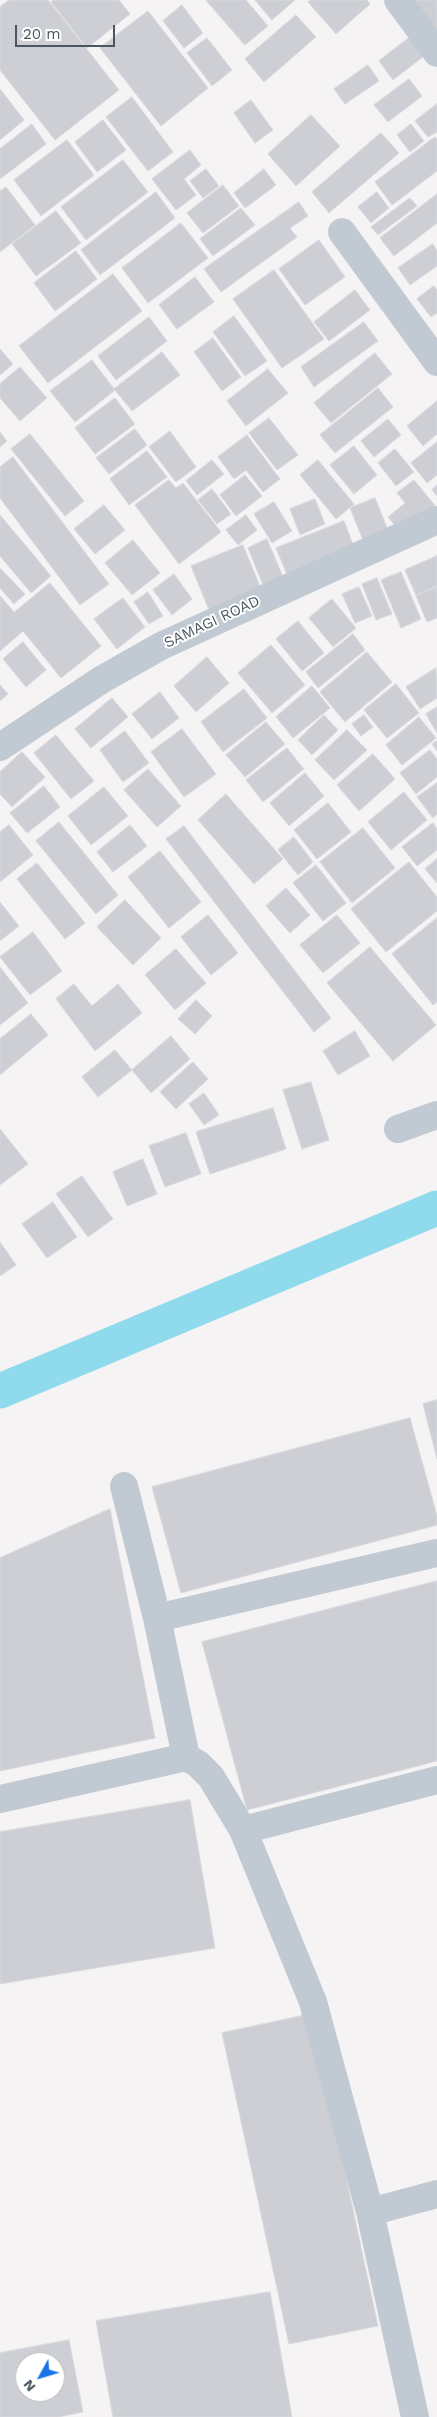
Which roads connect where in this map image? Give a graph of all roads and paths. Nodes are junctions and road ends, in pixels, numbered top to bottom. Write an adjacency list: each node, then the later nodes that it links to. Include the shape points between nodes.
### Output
1 (398, 0): 2 (street)
2 (437, 53)
3 (342, 232): 4 (street)
4 (437, 362)
5 (437, 520): 6 (street, SAMAGI ROAD, via 161,646 101,680)
6 (0, 747)
7 (437, 1115): 8 (street)
8 (398, 1129)
9 (124, 1486): 11 (street)
10 (437, 1553): 11 (street)
11 (157, 1618): 12 (street)
12 (186, 1757): 14 (street); 15 (street, via 211,1777)
13 (437, 1780): 15 (street)
14 (0, 1799)
15 (243, 1830): 17 (street, via 313,2002)
16 (437, 2194): 17 (street)
17 (370, 2212): 18 (street)
18 (415, 2417)

